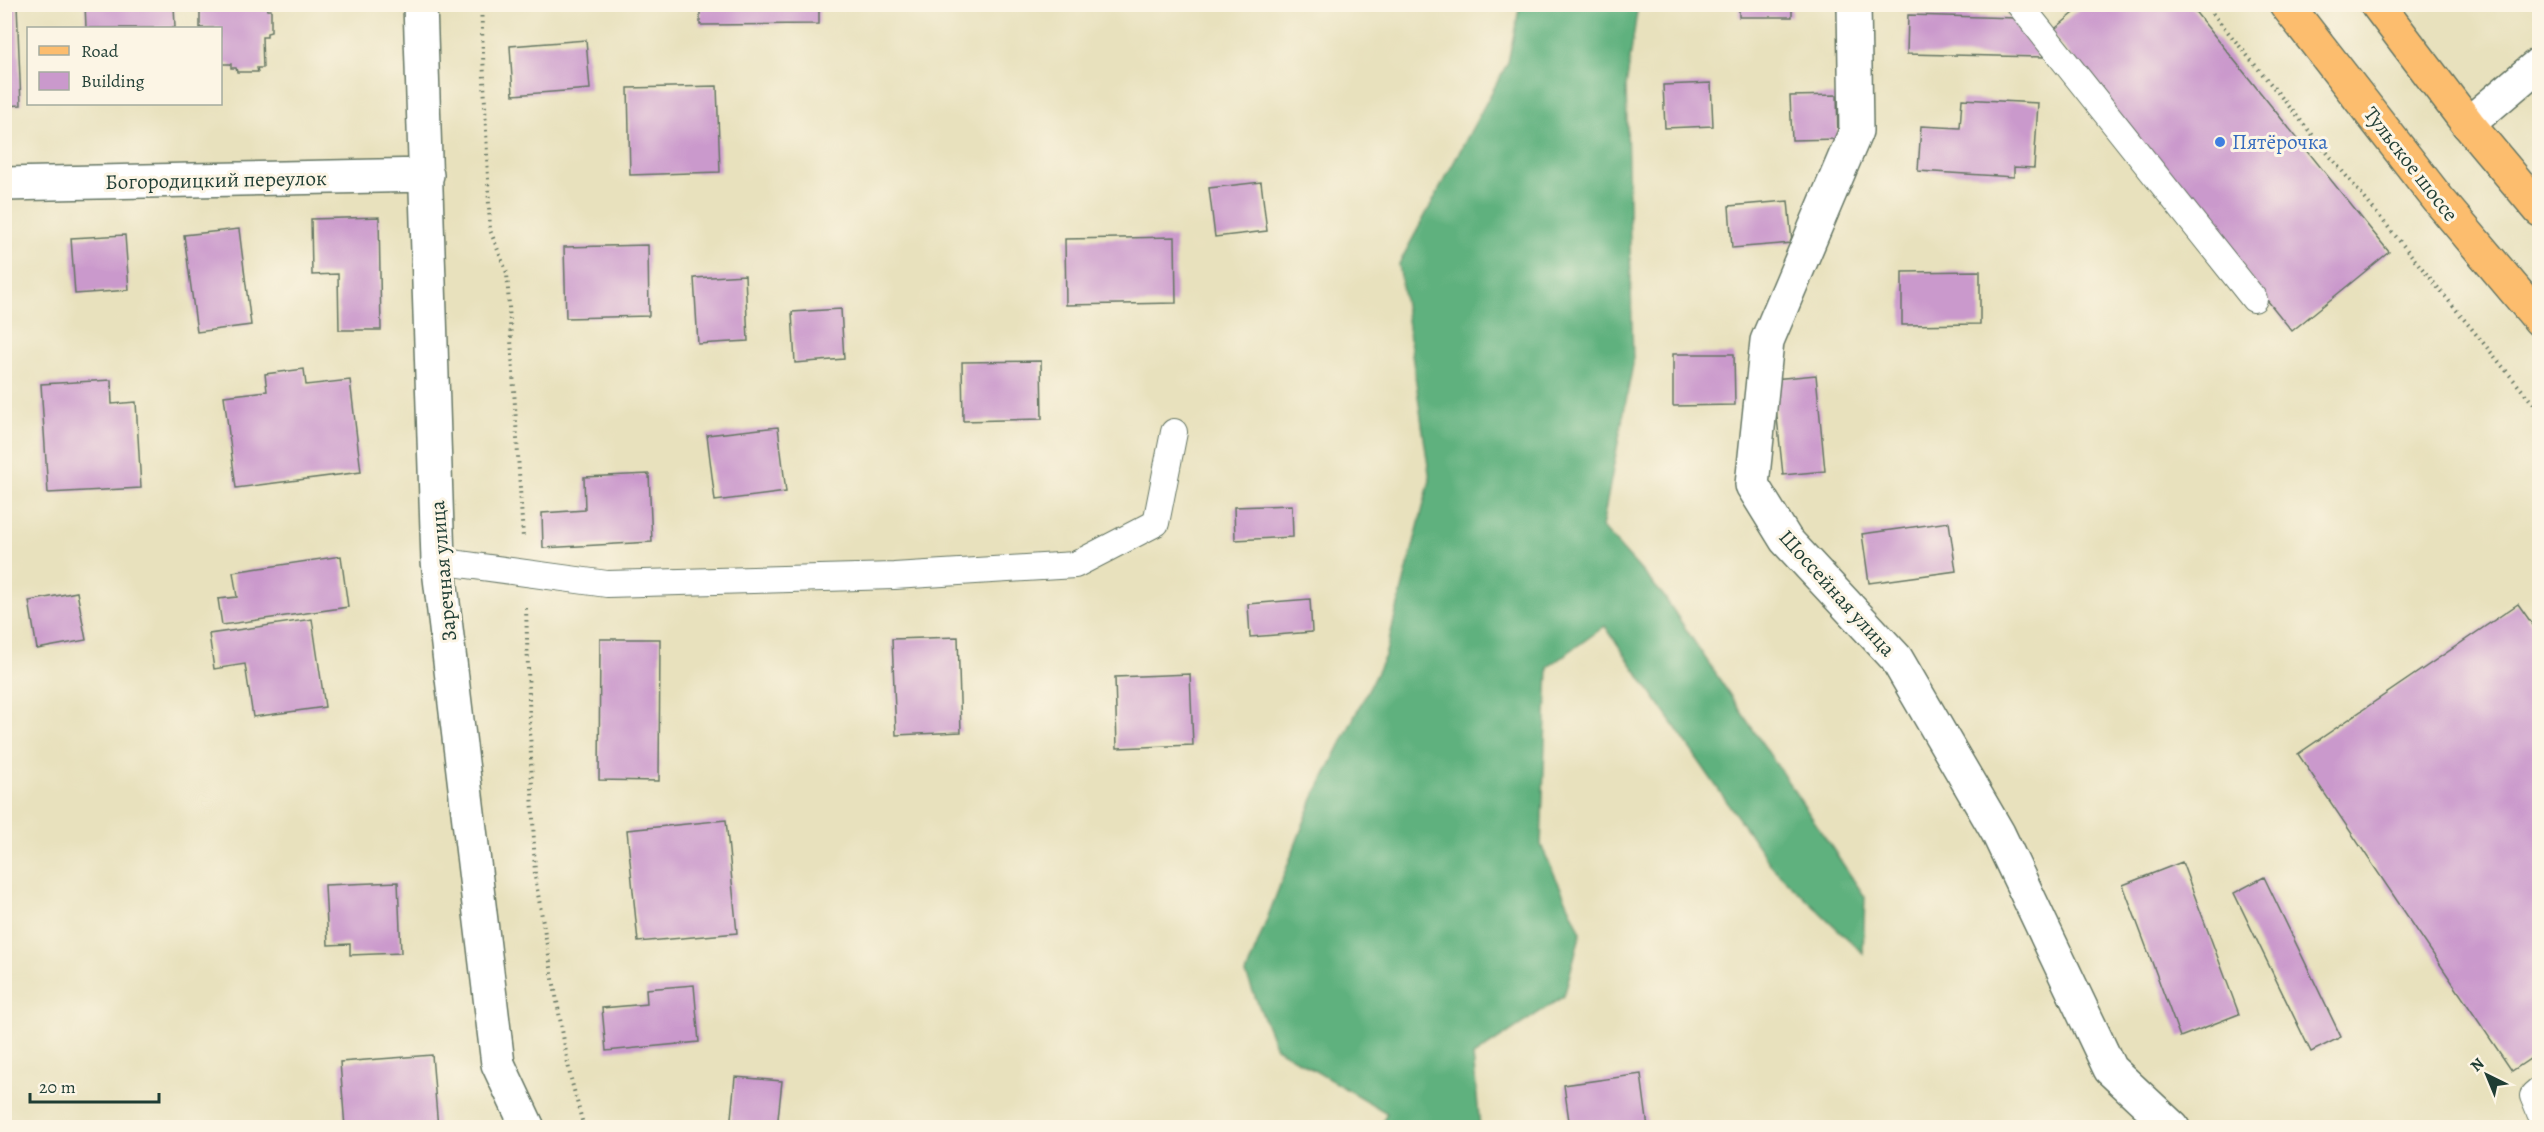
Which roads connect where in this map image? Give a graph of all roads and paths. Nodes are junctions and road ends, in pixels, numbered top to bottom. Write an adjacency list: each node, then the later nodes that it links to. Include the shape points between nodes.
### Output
1 (420, 4): 9 (street, Заречная улица)
2 (1854, 4): 20 (street, Шоссейная улица, via 1856,131 1767,341 1752,485 1786,540 1896,658 1998,833 2110,1069)
3 (2019, 4): 12 (lane)
4 (2205, 4): 14 (path)
5 (2286, 4): 13 (main road, Тульское шоссе, via 2438,199)
6 (2378, 4): 8 (main road)
7 (2540, 63): 8 (street)
8 (2468, 124): 11 (main road)
9 (427, 175): 10 (street, Богородицкий переулок); 16 (street, Заречная улица)
10 (4, 184)
11 (2540, 210)
12 (2254, 299)
13 (2540, 320)
14 (2540, 412)
15 (1174, 432): 16 (lane, via 1156,523 1075,565 894,576 607,584)
16 (438, 561): 19 (street, Заречная улица, via 498,1064)
17 (2540, 1090): 18 (lane, via 2533,1096)
18 (2540, 1113)
19 (528, 1128)
20 (2173, 1128)

